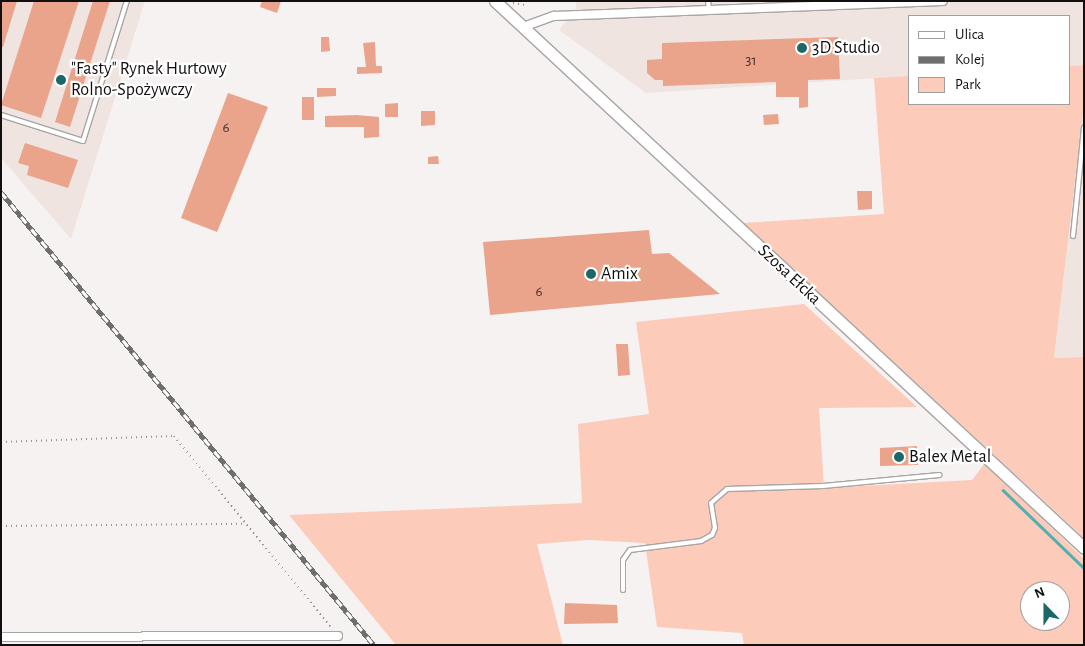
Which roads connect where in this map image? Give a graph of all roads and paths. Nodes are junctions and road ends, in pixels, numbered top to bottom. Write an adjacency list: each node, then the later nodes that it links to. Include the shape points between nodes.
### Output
1 (127, 1): 7 (lane, via 83,141)
2 (495, 1): 6 (main road, Szosa Ełcka)
3 (934, 1): 4 (street); 5 (street)
4 (942, 1)
5 (709, 5): 6 (street, via 554,16)
6 (522, 27): 14 (main road, Szosa Ełcka)
7 (1, 114)
8 (1084, 128): 9 (lane)
9 (1073, 236)
10 (1, 442): 12 (path, via 174,436)
11 (939, 475): 15 (lane, via 823,486 727,489 711,502 715,528 712,536 701,541 630,550 623,560)
12 (246, 524): 13 (path); 16 (path)
13 (1, 526)
14 (1084, 548)
15 (623, 590)
16 (338, 636): 17 (street)
17 (1, 637)

